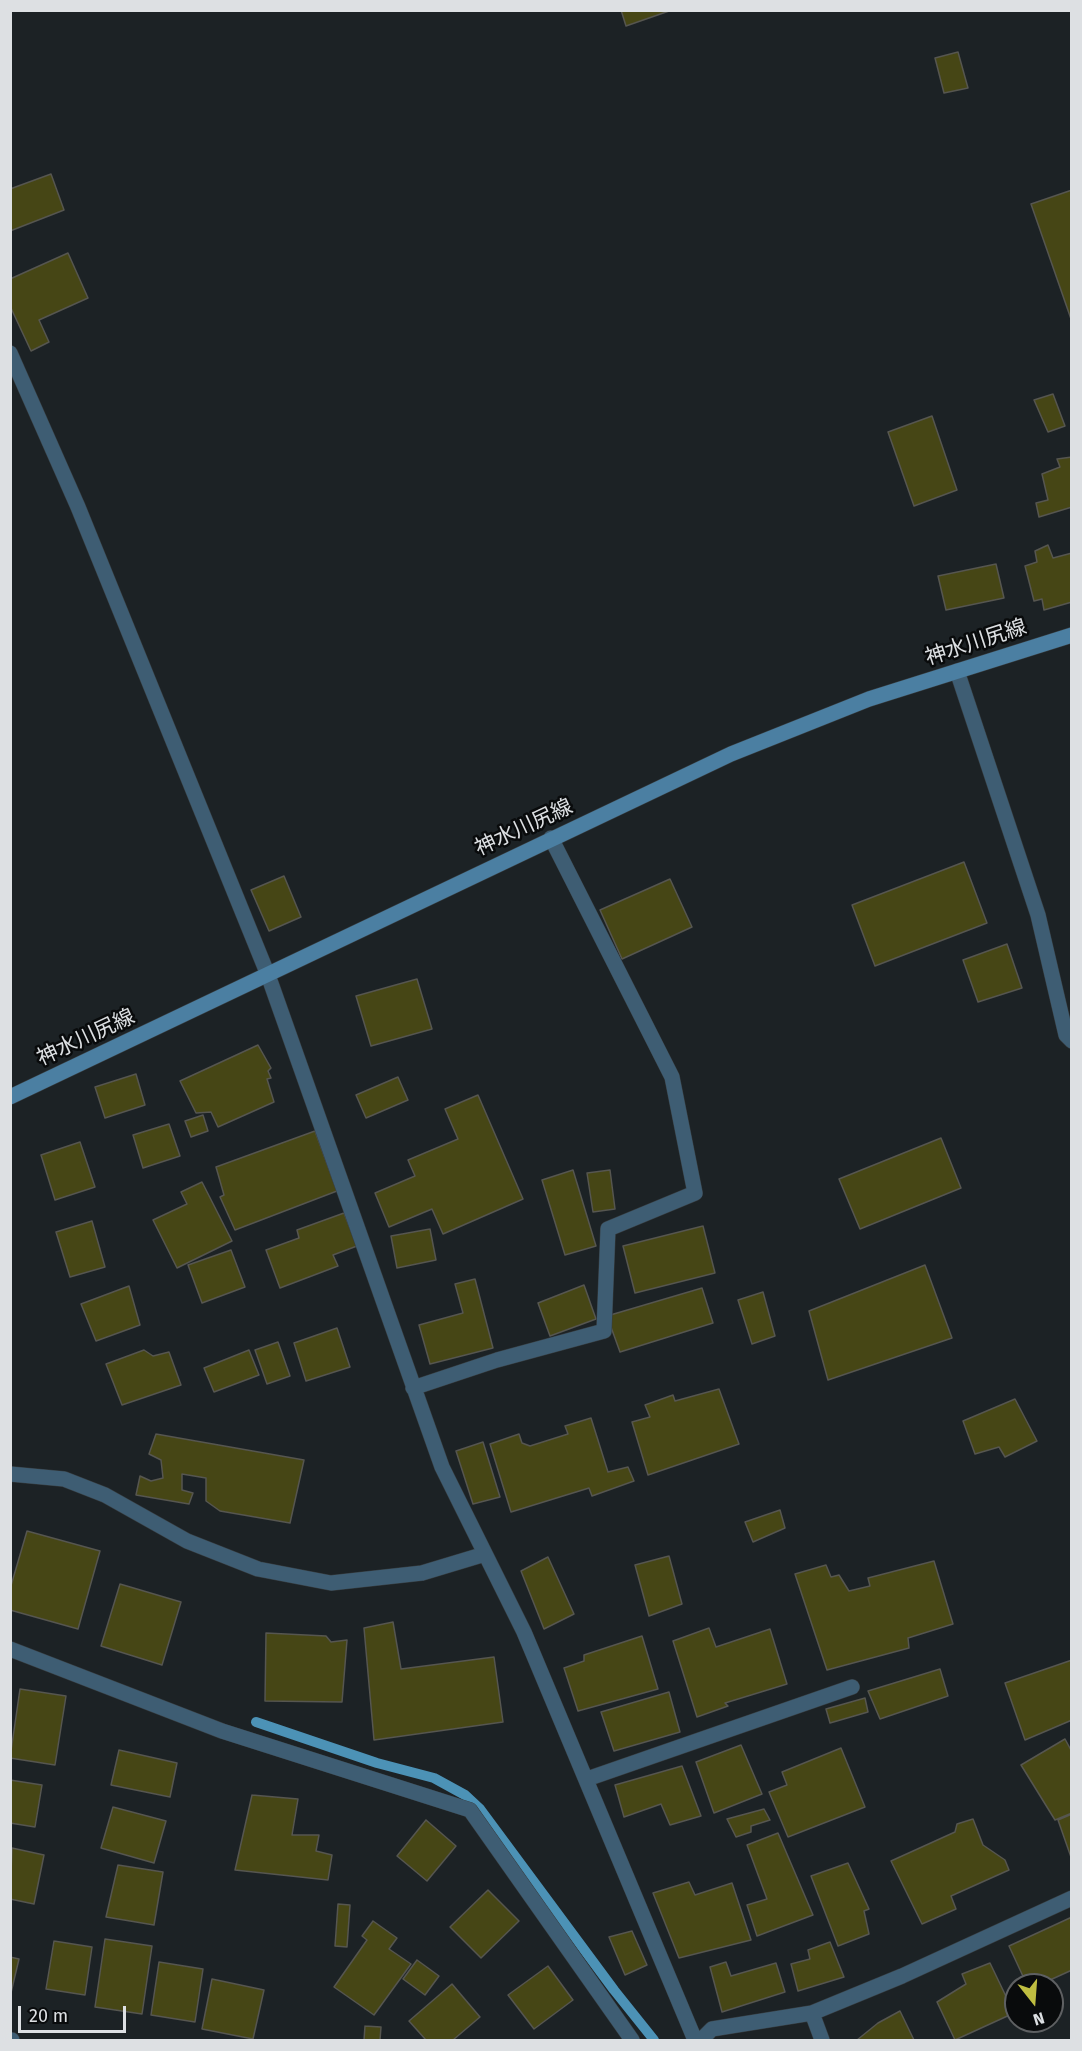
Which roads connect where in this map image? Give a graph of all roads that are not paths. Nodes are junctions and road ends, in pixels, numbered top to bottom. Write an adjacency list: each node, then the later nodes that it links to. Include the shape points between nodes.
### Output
1 (10, 353): 5 (street, via 78,507)
2 (1071, 635): 3 (main road, 神水川尻線)
3 (957, 671): 4 (main road, 神水川尻線, via 869,699 731,754); 6 (street, via 1038,915 1065,1035)
4 (551, 838): 5 (main road, 神水川尻線); 8 (street, via 672,1077 695,1193 608,1230 604,1331)
5 (268, 975): 7 (main road, 神水川尻線); 8 (street)
6 (1071, 1041)
7 (10, 1097)
8 (413, 1388): 10 (street, via 442,1467)
9 (10, 1474): 10 (street, via 64,1479 105,1495 187,1541 258,1569 331,1583 422,1573)
10 (484, 1554): 13 (street, via 524,1632)
11 (10, 1649): 16 (street, via 222,1731 470,1810)
12 (852, 1688): 13 (street)
13 (586, 1779): 17 (street)
14 (1071, 1898): 15 (street)
15 (812, 2013): 18 (street, via 712,2029); 19 (street)
16 (632, 2040)
17 (695, 2040)
18 (701, 2040)
19 (822, 2040)

